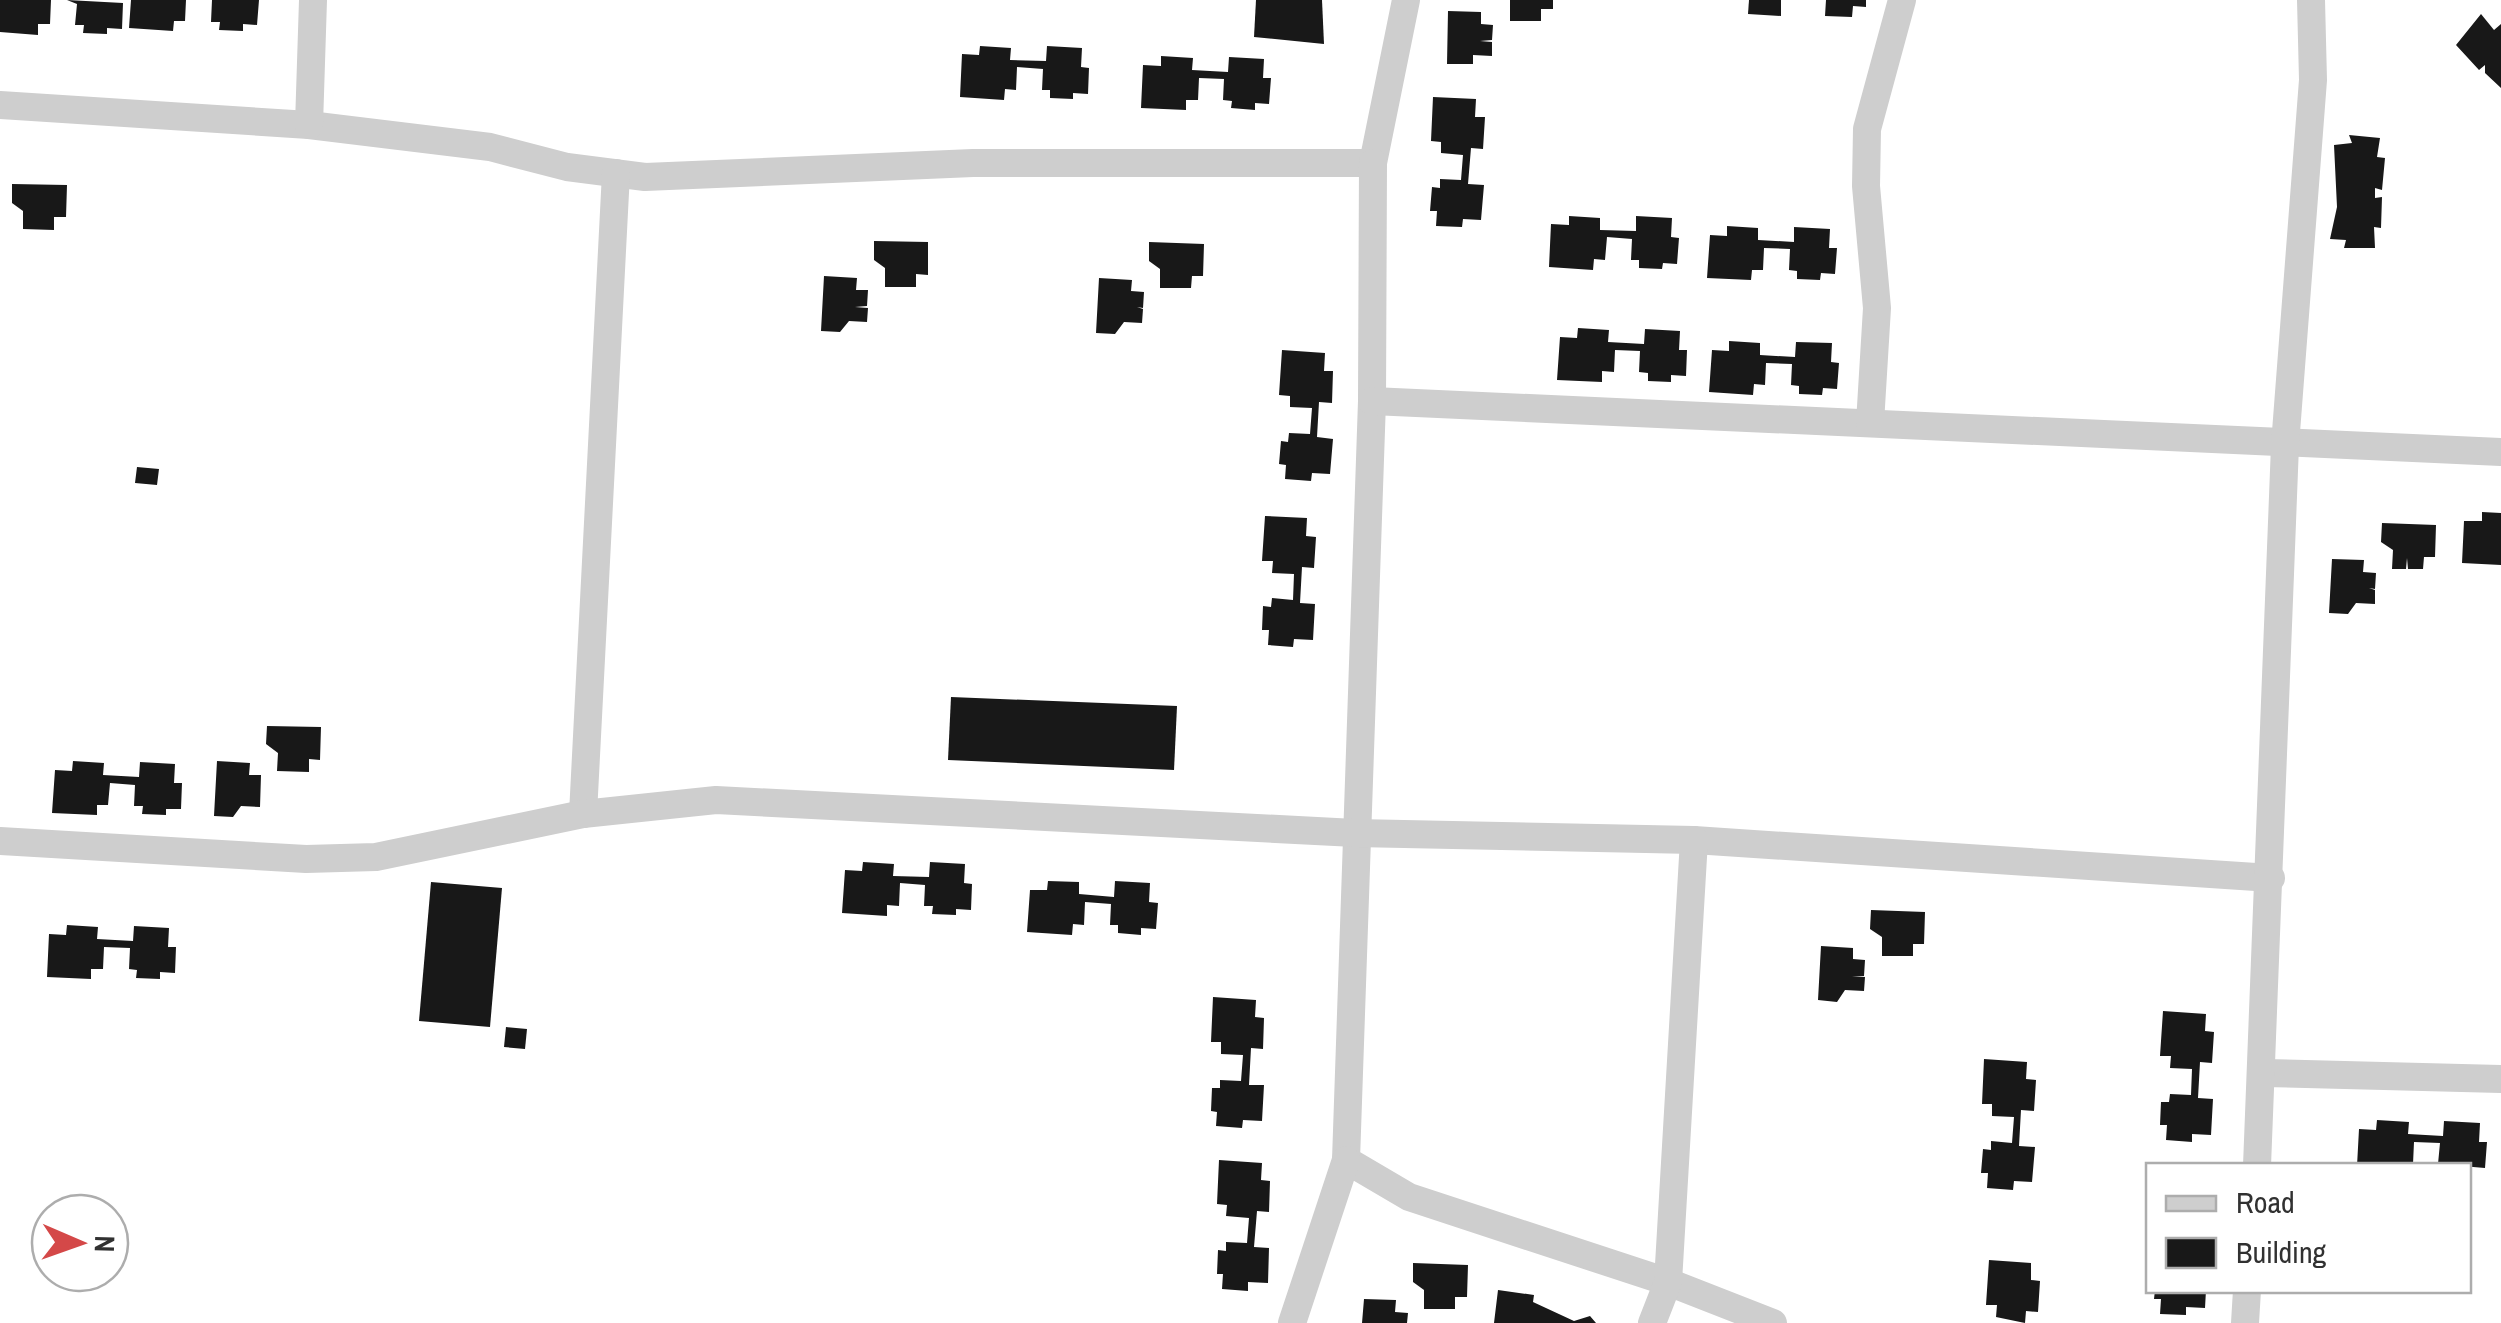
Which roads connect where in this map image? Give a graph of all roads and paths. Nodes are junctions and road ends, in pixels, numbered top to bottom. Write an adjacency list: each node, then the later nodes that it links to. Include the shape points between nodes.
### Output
1 (313, 0): 6 (street)
2 (1406, 0): 7 (street)
3 (1902, 0): 10 (street, via 1868,129 1876,308)
4 (2311, 0): 11 (street, via 2310,154)
5 (0, 105): 6 (street)
6 (309, 125): 8 (street, via 490,147)
7 (1372, 164): 8 (street, via 973,163 715,177); 9 (street)
8 (616, 173): 13 (street)
9 (1372, 401): 10 (street); 14 (street)
10 (1870, 422): 11 (street)
11 (2286, 445): 12 (street); 17 (street)
12 (2501, 452)
13 (583, 814): 14 (street, via 716,800); 16 (street, via 376,857)
14 (1355, 834): 15 (street); 20 (street)
15 (1694, 840): 17 (street); 22 (street)
16 (0, 841)
17 (2271, 878): 18 (street)
18 (2264, 1073): 19 (street); 21 (street)
19 (2501, 1079)
20 (1346, 1160): 22 (street, via 1424,1203); 24 (street)
21 (2257, 1163)
22 (1668, 1282): 25 (street); 26 (street)
23 (2248, 1293): 27 (street)
24 (1292, 1323)
25 (1652, 1323)
26 (1773, 1323)
27 (2245, 1323)

